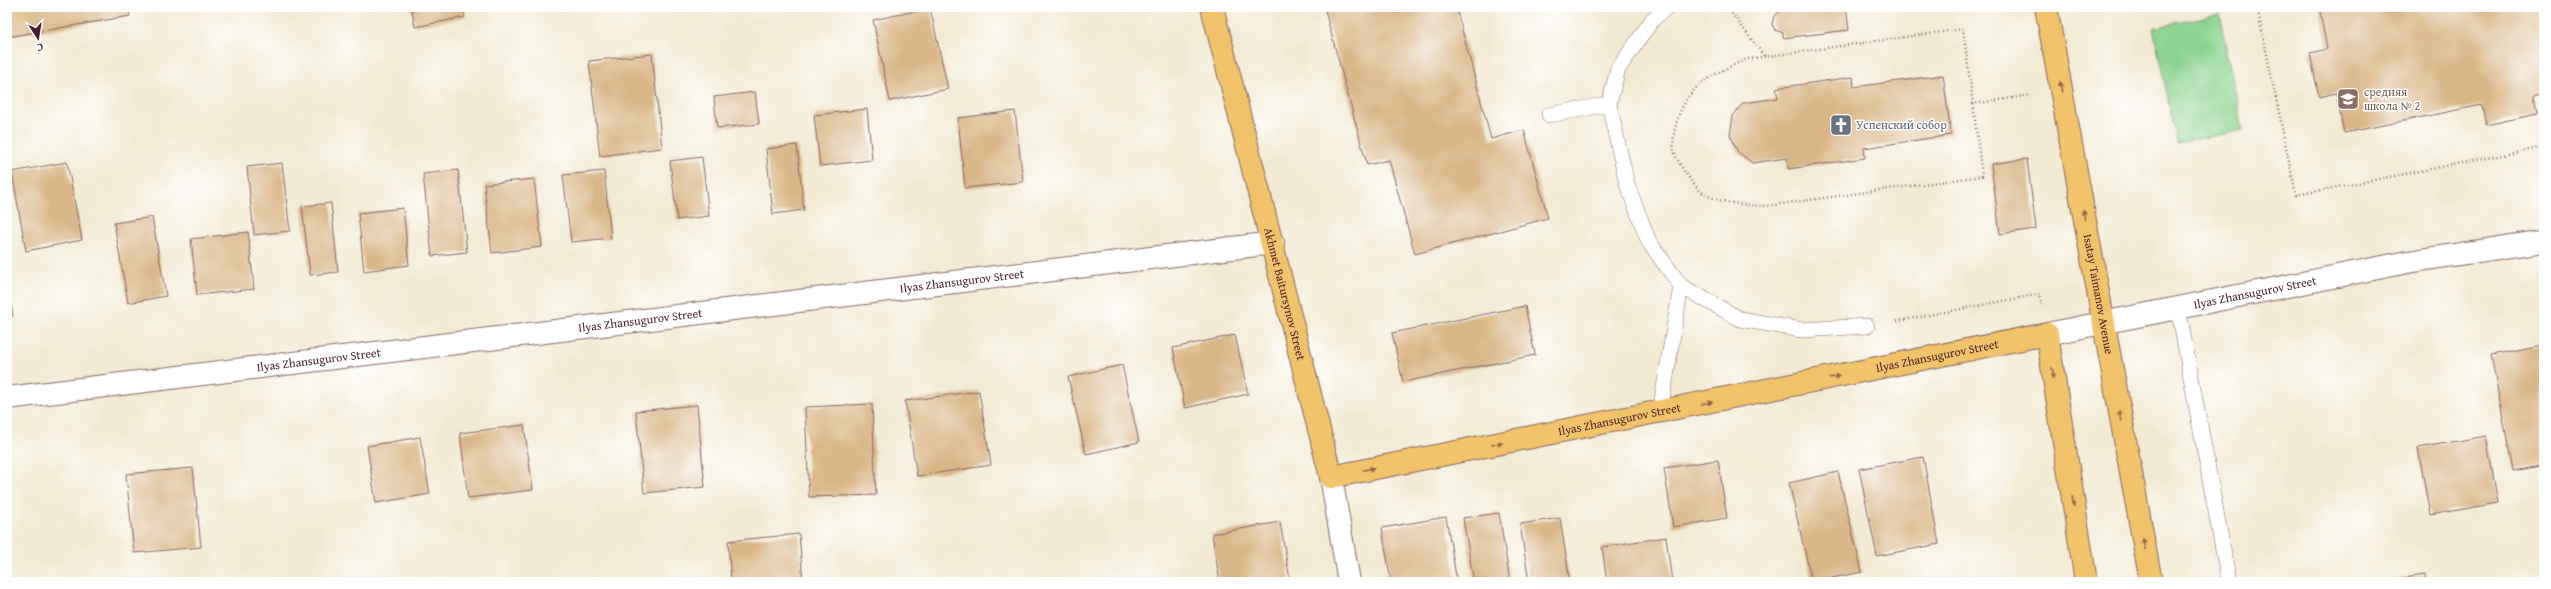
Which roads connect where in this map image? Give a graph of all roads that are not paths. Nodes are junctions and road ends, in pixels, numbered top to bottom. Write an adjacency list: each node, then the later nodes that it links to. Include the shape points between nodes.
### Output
1 (1212, 7): 7 (main road, Akhmet Baitursynov Street)
2 (1667, 7): 4 (lane, via 1652,19 1618,69)
3 (2046, 7): 10 (main road, Isatay Taimanov Avenue, one-way to 3)
4 (1609, 104): 5 (lane); 8 (lane, via 1627,184 1648,242)
5 (1549, 115)
6 (2544, 241): 9 (street, Ilyas Zhansugurov Street, via 2408,262)
7 (1273, 243): 13 (street, Ilyas Zhansugurov Street); 15 (main road, Akhmet Baitursynov Street)
8 (1681, 286): 11 (lane, via 1740,319 1802,330); 14 (lane)
9 (2178, 307): 10 (street, Ilyas Zhansugurov Street); 19 (lane)
10 (2103, 322): 12 (street, Ilyas Zhansugurov Street); 18 (main road, Isatay Taimanov Avenue, one-way to 10)
11 (1867, 326)
12 (2047, 334): 14 (main road, Ilyas Zhansugurov Street, one-way to 12); 17 (main road, one-way to 17)
13 (7, 398)
14 (1660, 412): 15 (main road, Ilyas Zhansugurov Street, one-way to 14)
15 (1331, 477): 16 (street, Akhmet Baitursynov Street)
16 (1349, 582)
17 (2086, 582)
18 (2151, 582)
19 (2229, 582)

